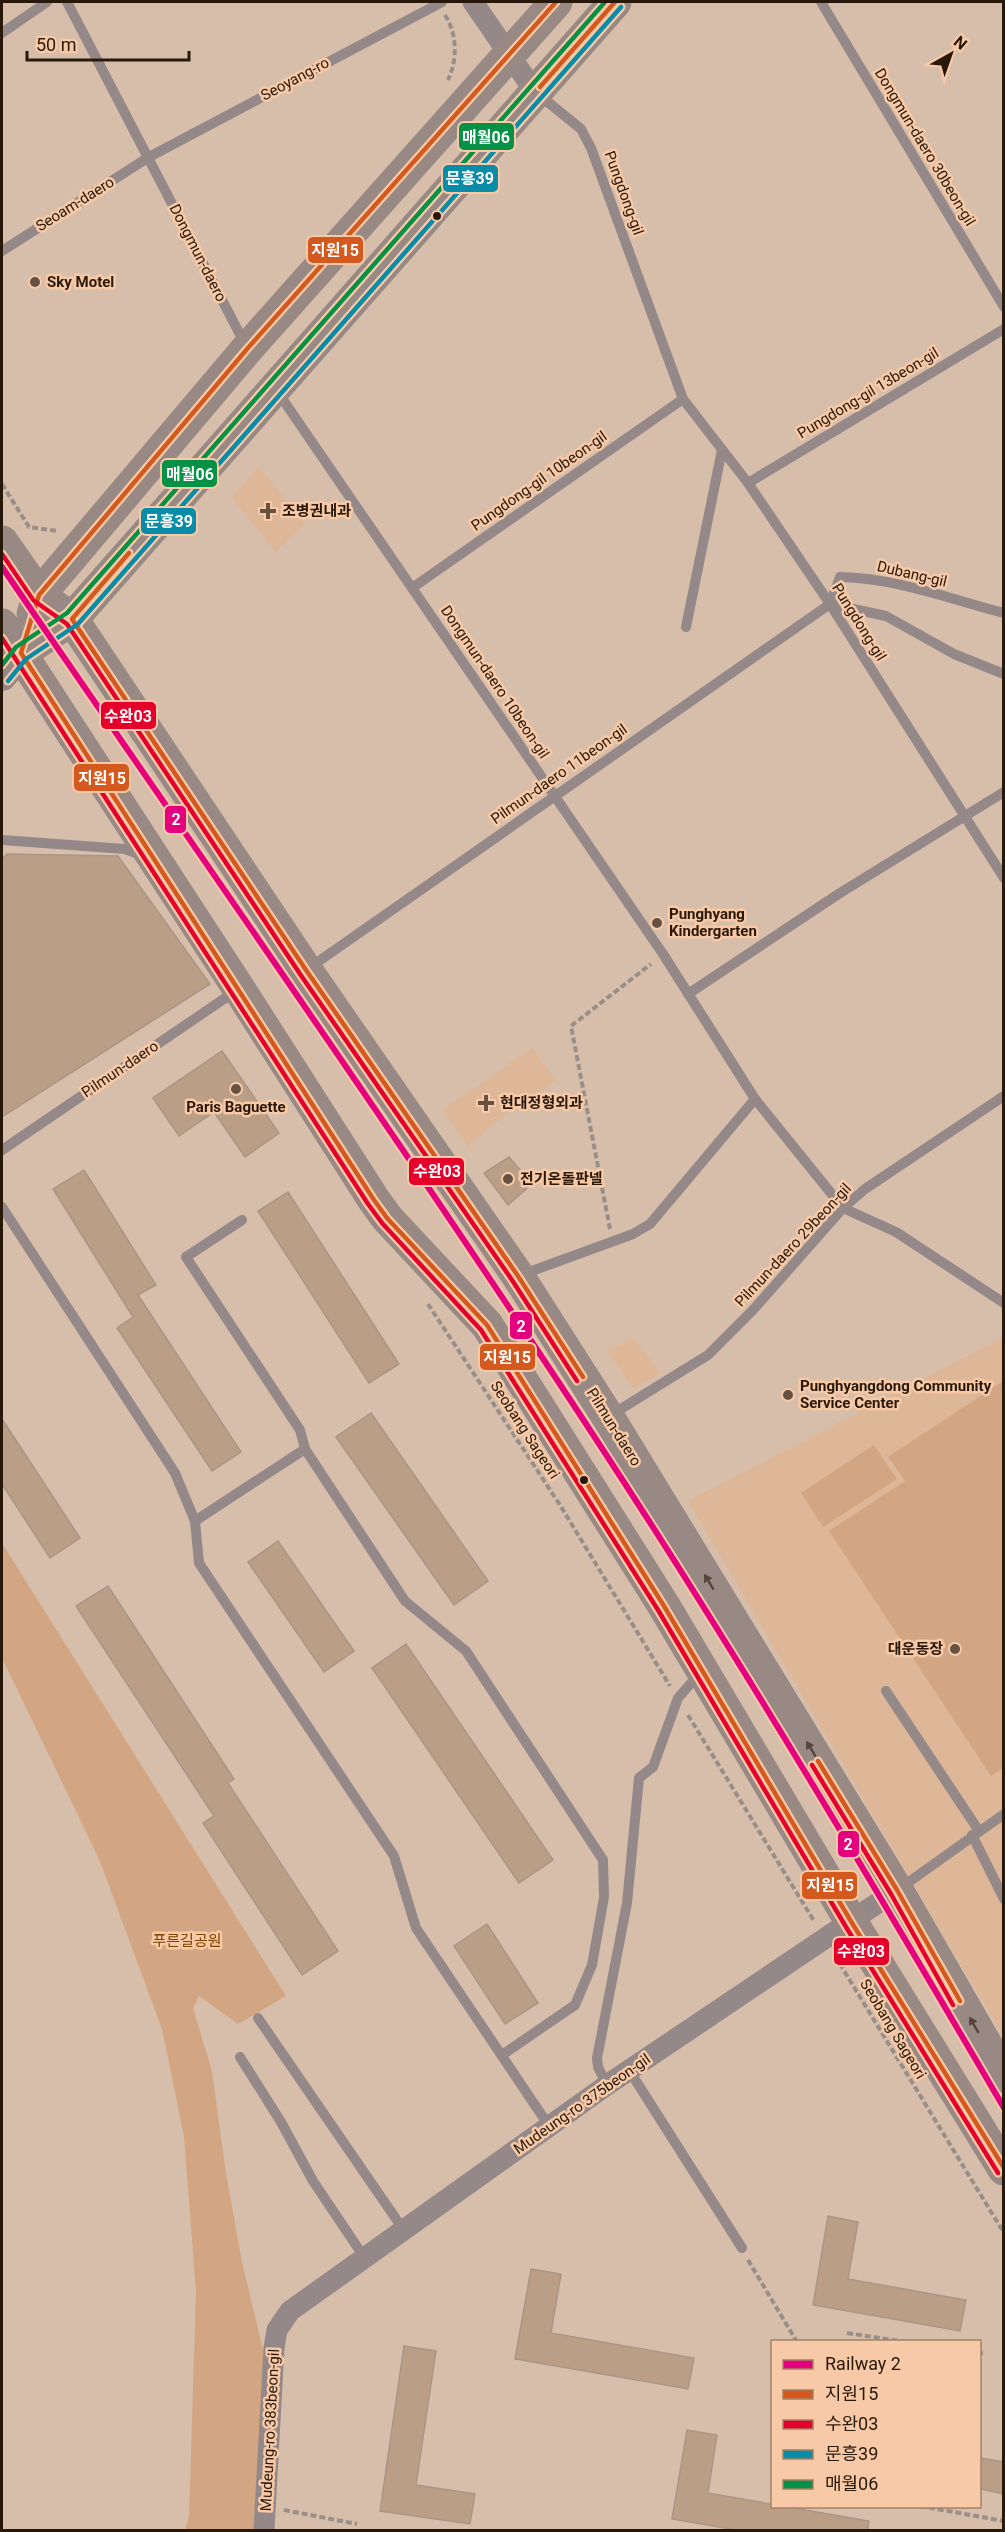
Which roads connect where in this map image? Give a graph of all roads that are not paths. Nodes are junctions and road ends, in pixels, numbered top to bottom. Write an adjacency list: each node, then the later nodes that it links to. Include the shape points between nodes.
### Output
1 (47, 2): 8 (lane)
2 (67, 2): 11 (lane, Dongmun-daero)
3 (442, 2): 11 (lane, Seoyang-ro)
4 (473, 2): 9 (street)
5 (556, 2): 9 (main road)
6 (615, 2): 10 (main road)
7 (821, 2): 13 (lane, Dongmun-daero 30beon-gil)
8 (2, 33)
9 (509, 56): 10 (street); 15 (main road)
10 (535, 92): 16 (main road); 17 (lane, Pungdong-gil, via 581,129 591,148)
11 (149, 158): 12 (lane, Seoam-daero); 15 (lane, Dongmun-daero)
12 (2, 251)
13 (1004, 307)
14 (1004, 329): 19 (lane, Pungdong-gil 13beon-gil)
15 (247, 349): 22 (main road)
16 (275, 389): 21 (lane, Dongmun-daero 10beon-gil); 25 (main road)
17 (683, 399): 18 (lane, Pungdong-gil); 21 (lane, Pungdong-gil 10beon-gil)
18 (722, 450): 19 (lane, Pungdong-gil); 27 (lane)
19 (748, 483): 23 (lane, Pungdong-gil)
20 (2, 542): 22 (main road)
21 (412, 588): 31 (lane, Dongmun-daero 10beon-gil)
22 (39, 595): 25 (main road); 28 (main road)
23 (830, 604): 24 (lane, Dubang-gil, via 840,577 857,577 916,588); 29 (lane, via 886,616 954,654); 31 (lane, Pilmun-daero 11beon-gil); 32 (lane, Pungdong-gil)
24 (1004, 613)
25 (72, 619): 28 (main road); 36 (main road, Pilmun-daero)
26 (2, 625): 28 (main road)
27 (686, 627)
28 (11, 664): 34 (main road)
29 (1004, 674)
30 (1004, 792): 32 (lane)
31 (554, 795): 36 (lane, Pilmun-daero 11beon-gil); 38 (lane, Dongmun-daero 10beon-gil)
32 (963, 816): 35 (lane, Pungdong-gil); 38 (lane)
33 (2, 840): 34 (lane, via 125,849)
34 (157, 863): 37 (main road)
35 (1004, 878)
36 (306, 970): 45 (main road, Pilmun-daero)
37 (239, 989): 41 (lane, Pilmun-daero); 50 (main road, via 387,1218 488,1326)
38 (688, 994): 40 (lane, Dongmun-daero 10beon-gil)
39 (1004, 1096): 43 (lane, Pilmun-daero 29beon-gil, via 885,1174)
40 (755, 1099): 43 (lane, Dongmun-daero 10beon-gil); 45 (lane, via 650,1224)
41 (2, 1150)
42 (2, 1207): 49 (lane, via 175,1473)
43 (843, 1209): 46 (lane, Dongmun-daero 10beon-gil, via 896,1233); 47 (lane, Pilmun-daero 29beon-gil, via 708,1355)
44 (242, 1220): 48 (lane, via 186,1257 300,1430)
45 (518, 1276): 47 (main road, Pilmun-daero)
46 (1004, 1303)
47 (608, 1417): 54 (main road, Pilmun-daero, one-way to 47)
48 (305, 1449): 49 (lane); 58 (lane, via 405,1601 465,1652 603,1860 604,1897 592,1965 575,2005)
49 (195, 1521): 58 (lane, via 199,1563 394,1856 417,1928)
50 (703, 1670): 56 (main road); 62 (lane, via 678,1698 653,1767 639,1778 627,1902 597,2058)
51 (886, 1691): 53 (lane)
52 (1004, 1814): 53 (lane)
53 (976, 1833): 54 (lane); 55 (lane)
54 (897, 1890): 56 (street, Mudeung-ro 375beon-gil); 61 (main road, Pilmun-daero, one-way to 54)
55 (1004, 1899)
56 (852, 1923): 60 (street, Mudeung-ro 375beon-gil); 64 (main road)
57 (258, 2018): 65 (lane)
58 (502, 2055): 63 (lane)
59 (240, 2057): 67 (lane)
60 (629, 2070): 62 (street, Mudeung-ro 375beon-gil); 66 (lane)
61 (1004, 2076)
62 (607, 2085): 63 (street, Mudeung-ro 375beon-gil)
63 (549, 2126): 65 (street, Mudeung-ro 375beon-gil)
64 (1004, 2169)
65 (404, 2229): 67 (street, Mudeung-ro 375beon-gil)
66 (742, 2248)
67 (363, 2257): 68 (street, Mudeung-ro 375beon-gil, via 290,2311)
68 (277, 2330): 69 (street, Mudeung-ro 383beon-gil)
69 (264, 2530)

